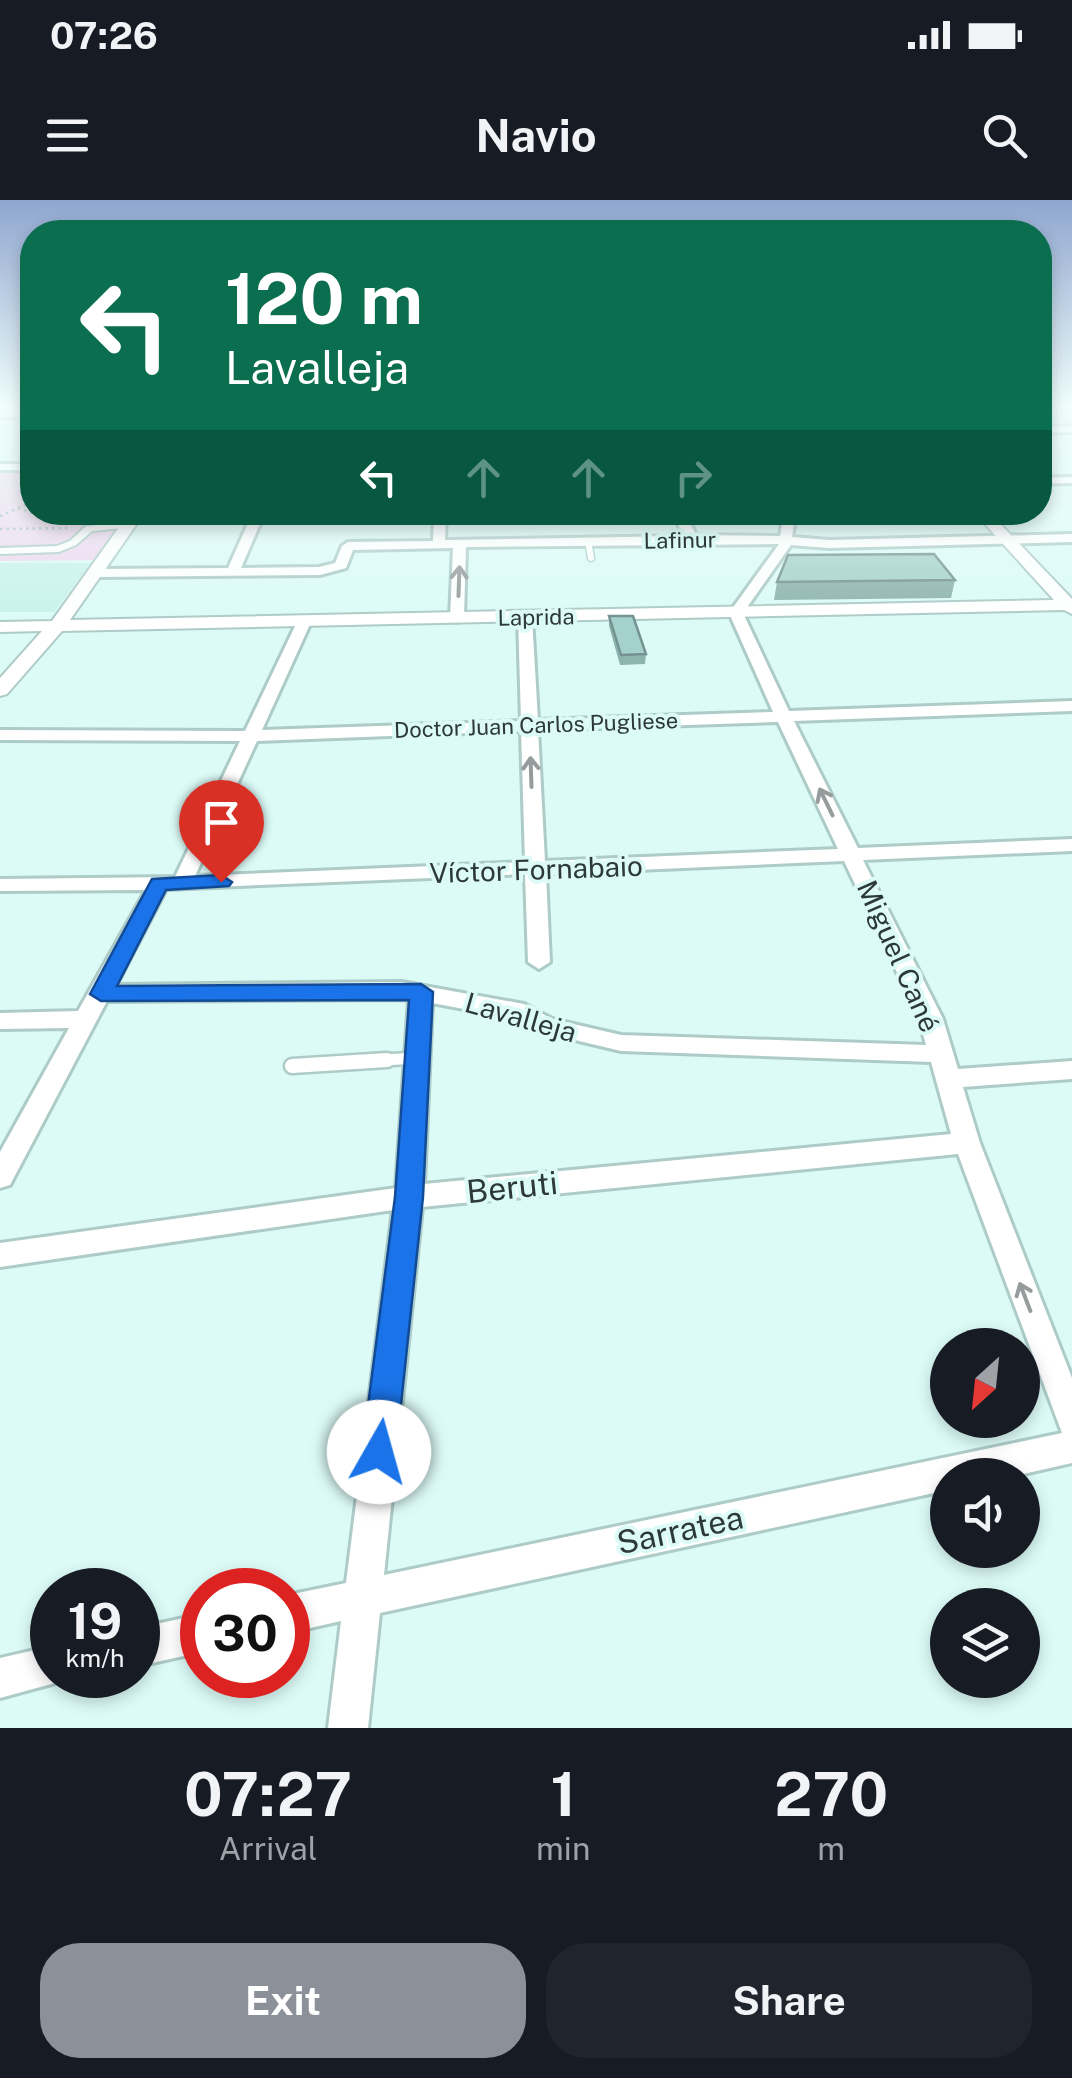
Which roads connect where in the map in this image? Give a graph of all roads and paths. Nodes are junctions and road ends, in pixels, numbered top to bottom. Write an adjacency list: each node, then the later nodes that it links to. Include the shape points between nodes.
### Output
1 (18, 508): 2 (path)
2 (0, 516)
3 (102, 525): 10 (street)
4 (128, 525): 22 (street)
5 (253, 525): 21 (street)
6 (440, 525): 17 (street)
7 (685, 525): 13 (street)
8 (788, 525): 15 (street)
9 (993, 525): 16 (street)
10 (89, 528): 11 (path); 19 (street, via 58,549)
11 (0, 529)
12 (1072, 538): 16 (street, Lafinur)
13 (691, 540): 14 (street, Lafinur); 15 (street, Lafinur)
14 (588, 541): 18 (street, Lafinur); 20 (lane)
15 (786, 541): 16 (street, Lafinur); 24 (street)
16 (1008, 541): 23 (street)
17 (439, 544): 18 (street, Lafinur); 21 (street, Lafinur, via 348,546 344,562 332,569)
18 (460, 544): 26 (street, one-way to 18)
19 (0, 551)
20 (591, 558)
21 (233, 571): 22 (street)
22 (96, 573): 28 (street)
23 (1070, 606): 24 (street, Laprida)
24 (736, 613): 25 (street, Laprida); 32 (street, Miguel Cané)
25 (525, 617): 26 (street, Laprida); 33 (street)
26 (457, 618): 27 (street, Laprida)
27 (304, 622): 28 (street, Laprida); 35 (street)
28 (56, 626): 29 (street, Laprida); 30 (street)
29 (0, 627)
30 (0, 690)
31 (1072, 706): 32 (street, Doctor Juan Carlos Pugliese)
32 (784, 716): 33 (street, Doctor Juan Carlos Pugliese); 37 (street, Miguel Cané, one-way to 32)
33 (530, 725): 35 (street, Doctor Juan Carlos Pugliese); 38 (street, one-way to 33)
34 (0, 735): 35 (street, Doctor Juan Carlos Pugliese)
35 (248, 736): 39 (street)
36 (1072, 844): 37 (street, Víctor Fornabaio)
37 (852, 855): 38 (street, Víctor Fornabaio); 46 (street, Miguel Cané, via 931,1019)
38 (534, 870): 39 (street, Víctor Fornabaio); 41 (street)
39 (171, 883): 40 (street, Víctor Fornabaio); 43 (street)
40 (0, 885)
41 (539, 962)
42 (421, 992): 43 (street, Lavalleja); 46 (street, Lavalleja, via 524,1012 545,1025 621,1042); 47 (street)
43 (101, 994): 44 (street)
44 (87, 1019): 45 (street); 52 (street)
45 (0, 1021)
46 (941, 1054): 50 (street, Miguel Cané)
47 (418, 1058): 48 (lane); 53 (street)
48 (292, 1066)
49 (1072, 1070): 50 (street)
50 (948, 1079): 51 (street, Miguel Cané)
51 (967, 1143): 53 (street, Beruti); 55 (street, Miguel Cané, one-way to 51)
52 (0, 1177)
53 (409, 1197): 54 (street, Beruti); 57 (street)
54 (0, 1255)
55 (1072, 1421)
56 (1072, 1448): 57 (street, Sarratea)
57 (362, 1598): 58 (street, Sarratea); 61 (street)
58 (310, 1609)
59 (30, 1671): 60 (street)
60 (0, 1678)
61 (348, 1728)

